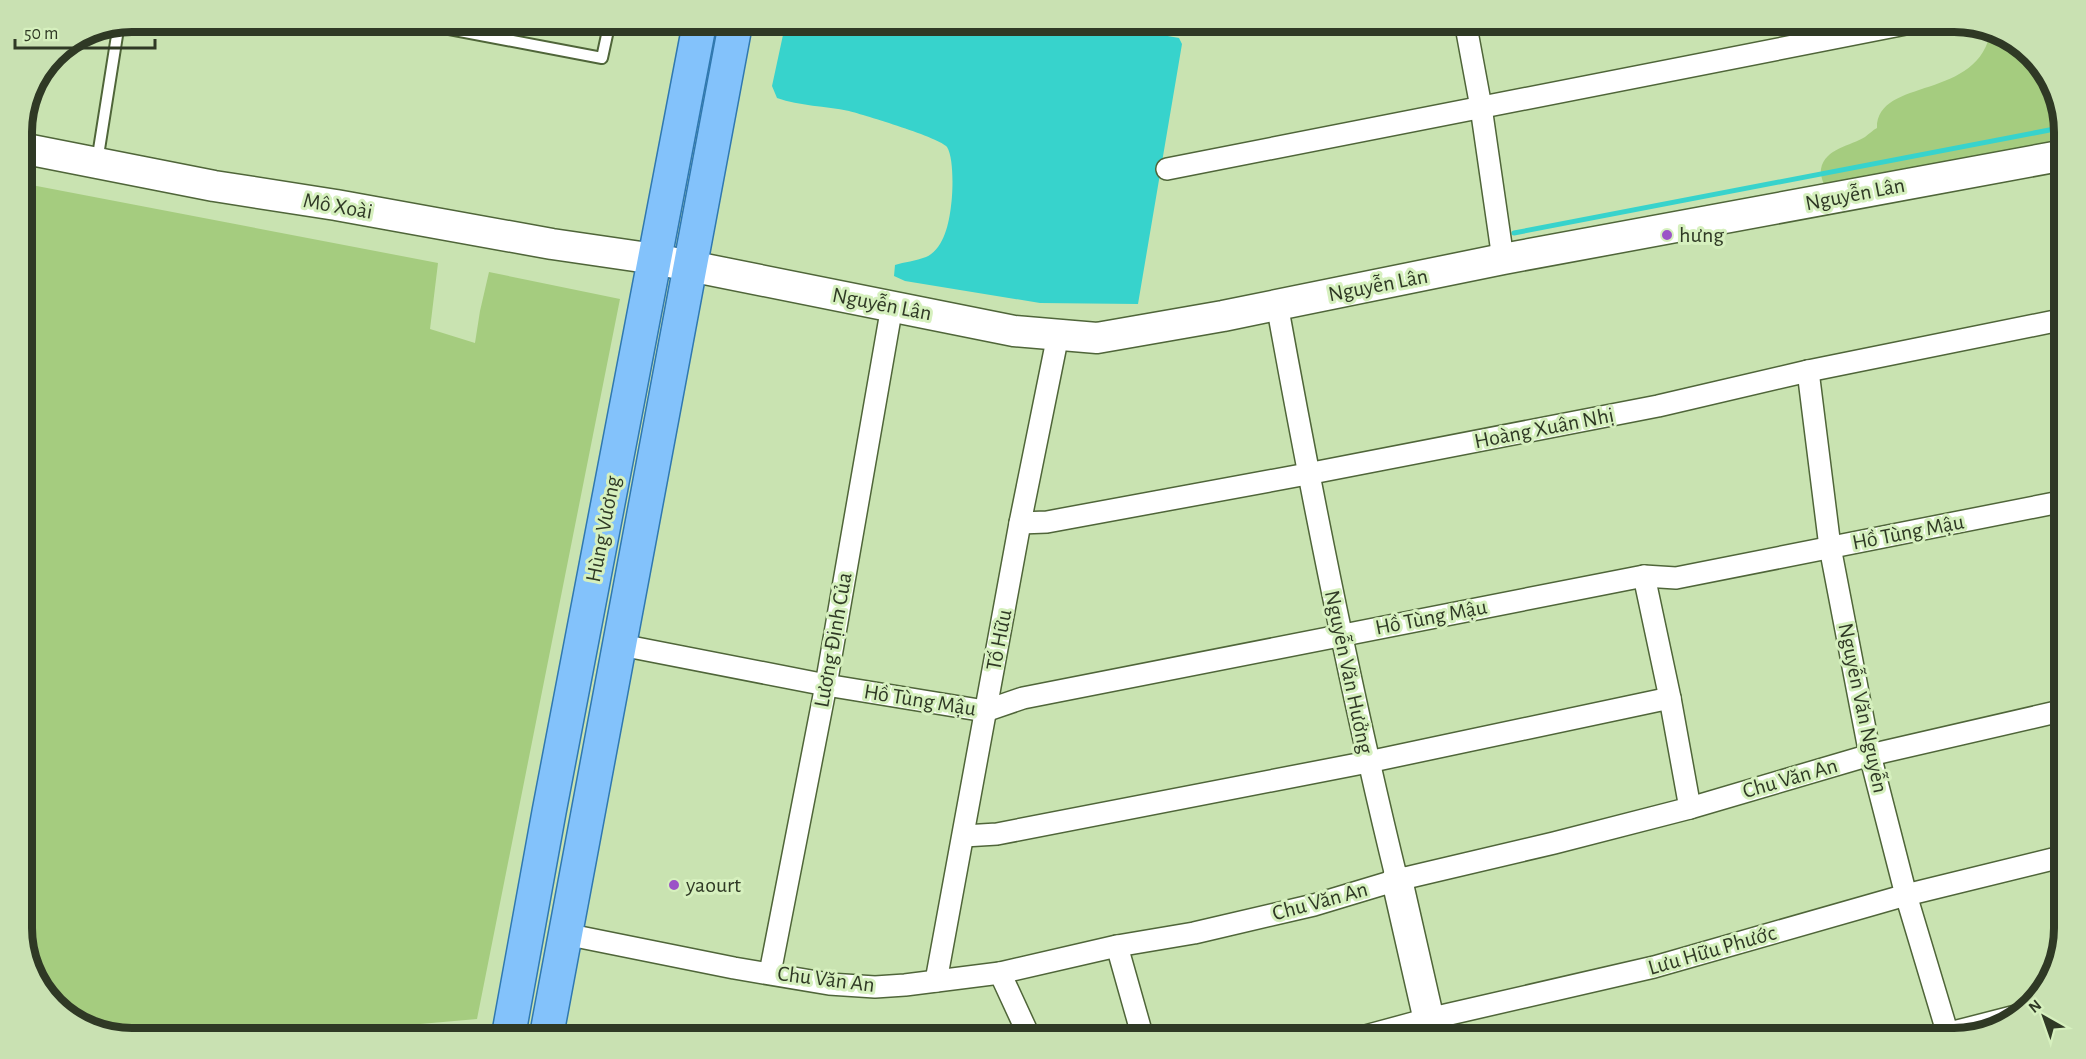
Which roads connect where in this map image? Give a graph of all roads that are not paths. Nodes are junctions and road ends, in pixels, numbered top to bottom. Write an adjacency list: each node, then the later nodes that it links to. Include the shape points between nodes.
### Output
1 (118, 32): 11 (lane)
2 (490, 32): 3 (lane, via 602,58)
3 (608, 32)
4 (698, 32): 13 (main road, Hùng Vương)
5 (734, 32): 15 (main road, Hùng Vương)
6 (1467, 32): 8 (street)
7 (1865, 32): 8 (street)
8 (1480, 107): 12 (street); 14 (street)
9 (32, 150): 11 (street, Mô Xoài)
10 (2054, 157): 14 (street, Nguyễn Lân)
11 (97, 163): 13 (street, Mô Xoài)
12 (1167, 169)
13 (655, 259): 15 (street, Mô Xoài); 44 (main road, Hùng Vương)
14 (1503, 259): 16 (street, Nguyễn Lân)
15 (691, 266): 17 (street, Nguyễn Lân); 27 (main road, Hùng Vương)
16 (1277, 304): 19 (street, Nguyễn Lân, via 1097,338); 21 (street, Nguyễn Văn Hưởng)
17 (892, 306): 19 (street, Nguyễn Lân, via 1014,331); 28 (street, Lương Định Của)
18 (2054, 321): 20 (street, Hoàng Xuân Nhị)
19 (1058, 335): 23 (street, Tố Hữu)
20 (1808, 371): 21 (street, Hoàng Xuân Nhị, via 1658,406); 24 (street, Nguyễn Văn Nguyễn)
21 (1307, 474): 23 (street, Hoàng Xuân Nhị, via 1047,522); 26 (street, Nguyễn Văn Hưởng)
22 (2054, 503): 24 (street, Hồ Tùng Mậu)
23 (1020, 522): 30 (street, Tố Hữu)
24 (1830, 547): 25 (street, Hồ Tùng Mậu, via 1676,578); 32 (street, Nguyễn Văn Nguyễn)
25 (1644, 576): 26 (street, Hồ Tùng Mậu); 29 (street)
26 (1341, 634): 30 (street, Hồ Tùng Mậu, via 1023,698); 33 (street, Nguyễn Văn Hưởng)
27 (621, 645): 28 (street, Hồ Tùng Mậu); 39 (main road, Hùng Vương)
28 (826, 684): 30 (street, Hồ Tùng Mậu); 41 (street, Lương Định Của)
29 (1670, 698): 33 (street); 34 (street)
30 (986, 711): 35 (street, Tố Hữu)
31 (2054, 713): 32 (street, Chu Văn An)
32 (1870, 755): 34 (street, Chu Văn An); 38 (street, Nguyễn Văn Nguyễn)
33 (1368, 762): 35 (street, via 997,834); 37 (street, Nguyễn Văn Hưởng)
34 (1690, 807): 37 (street, Chu Văn An)
35 (964, 836): 43 (street, Tố Hữu)
36 (2054, 859): 38 (street, Lưu Hữu Phước)
37 (1397, 880): 40 (street, Chu Văn An, via 1194,933); 48 (street, Nguyễn Văn Hưởng)
38 (1906, 895): 49 (street, Lưu Hữu Phước); 50 (street, Nguyễn Văn Nguyễn)
39 (565, 934): 41 (street, Chu Văn An); 45 (main road, Hùng Vương)
40 (1117, 946): 42 (street, Chu Văn An); 47 (street)
41 (770, 973): 43 (street, Chu Văn An, via 851,986)
42 (1000, 973): 43 (street, Chu Văn An); 46 (street)
43 (936, 981)
44 (510, 1028)
45 (548, 1028)
46 (1025, 1028)
47 (1140, 1028)
48 (1431, 1028)
49 (1435, 1028)
50 (1941, 1028)

